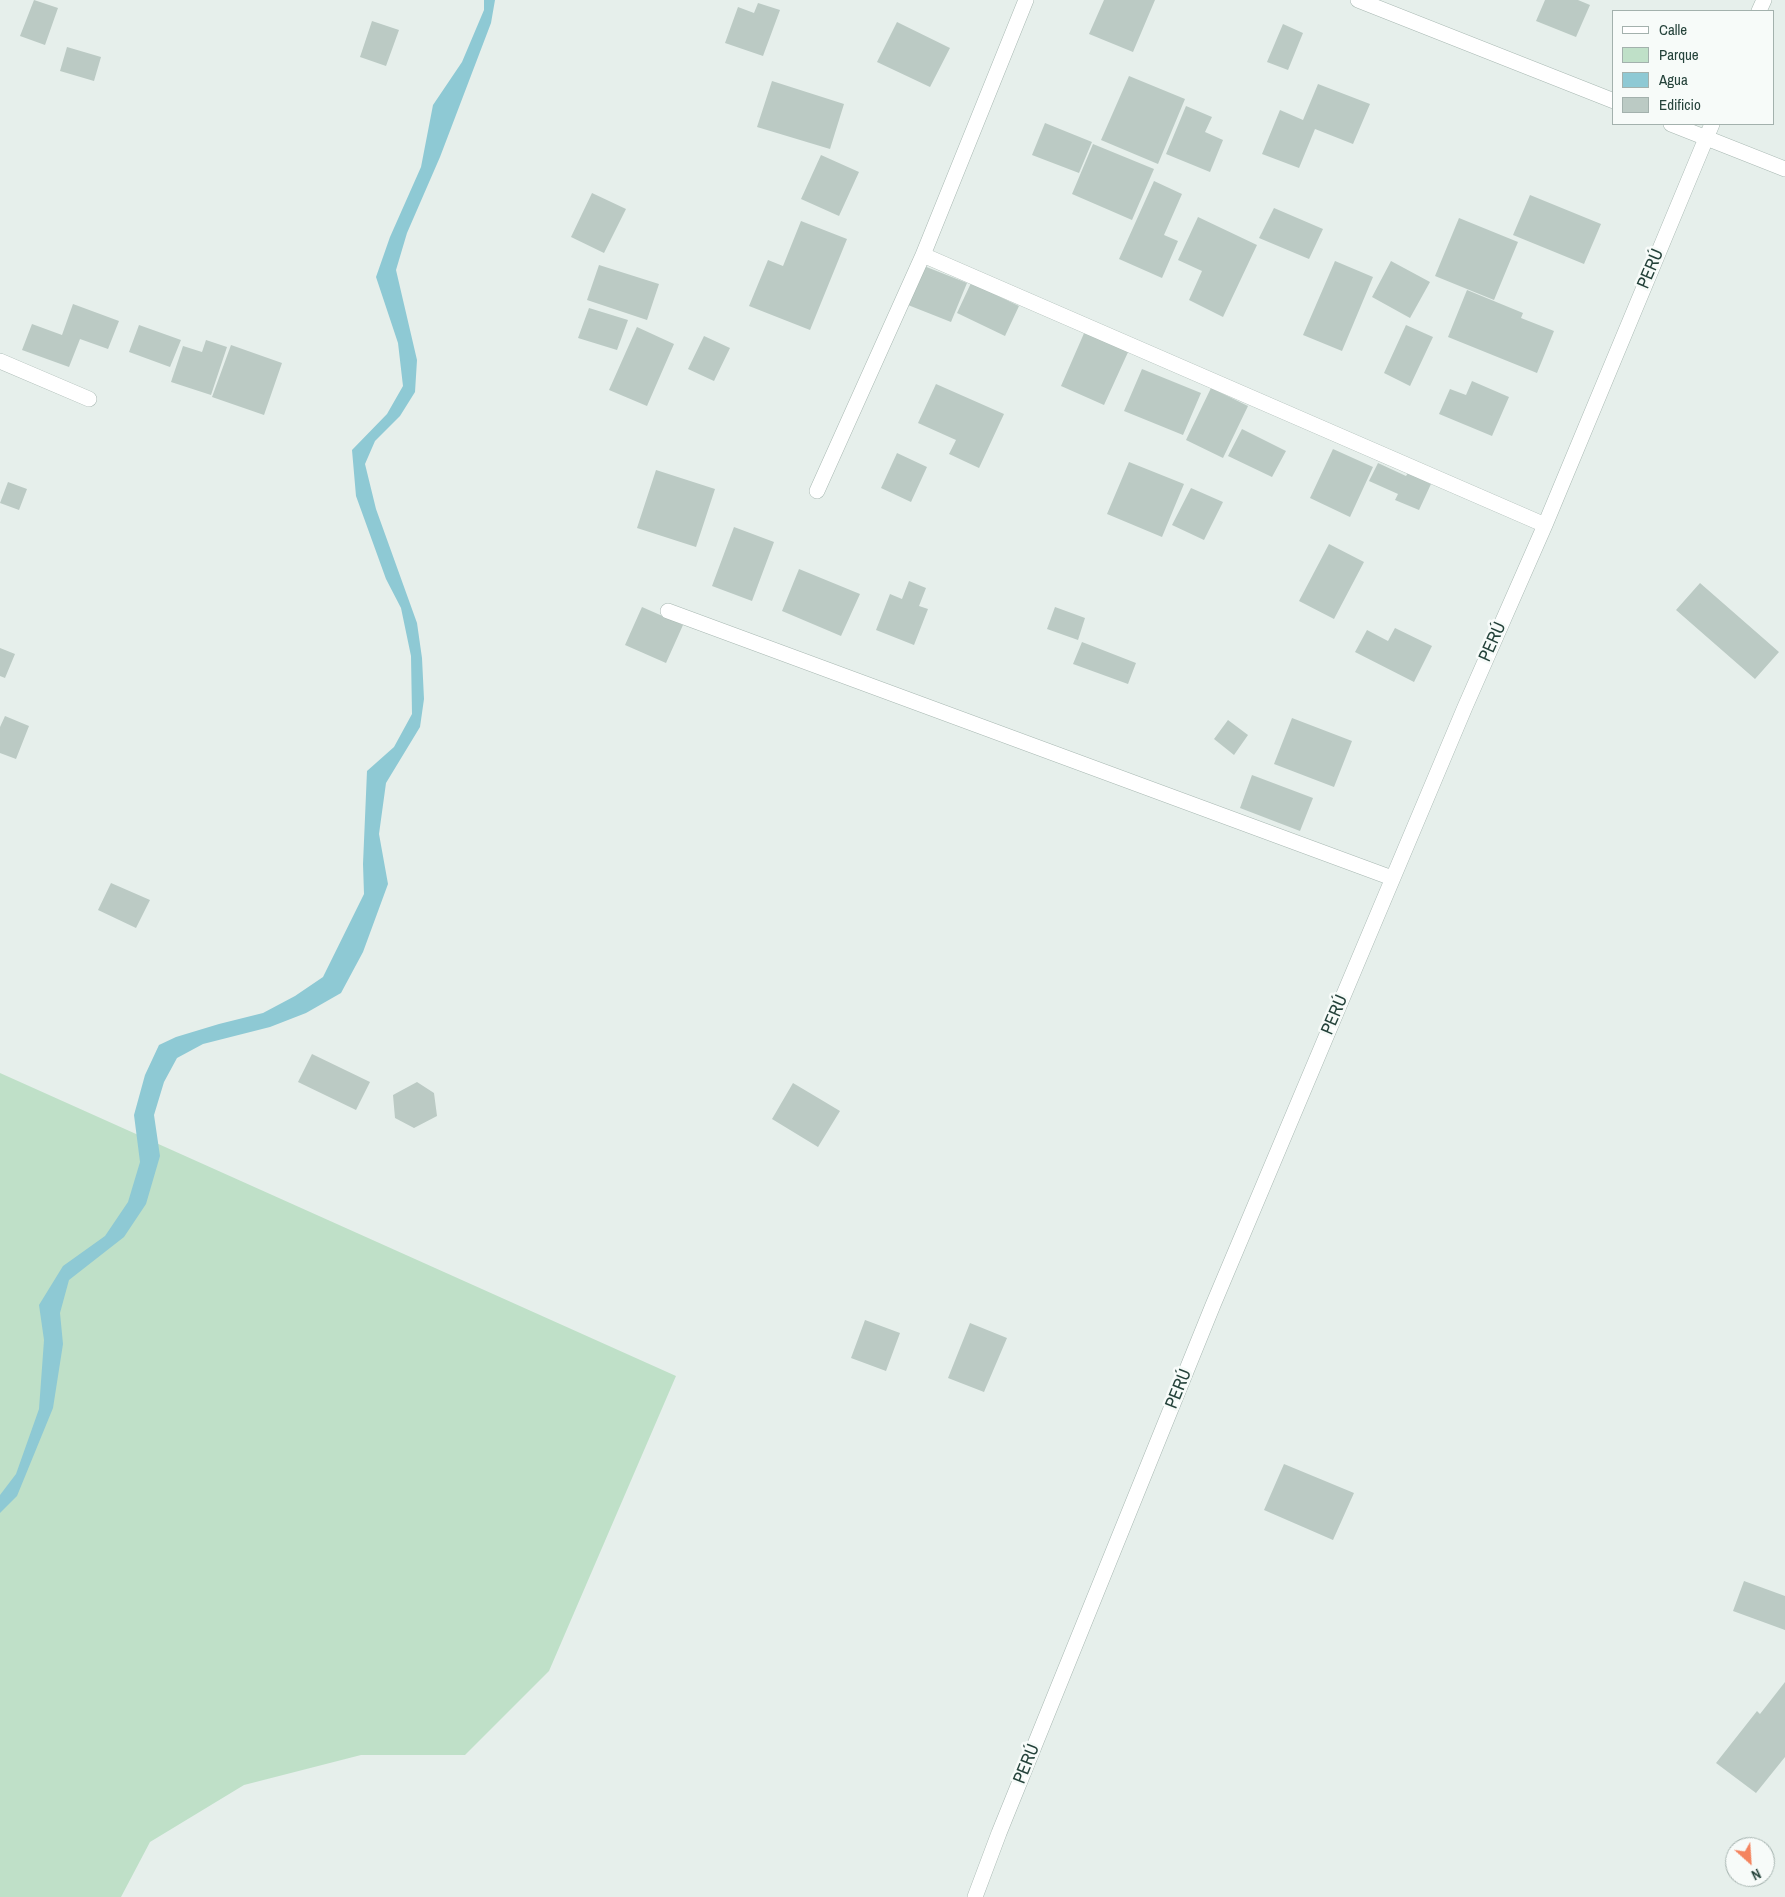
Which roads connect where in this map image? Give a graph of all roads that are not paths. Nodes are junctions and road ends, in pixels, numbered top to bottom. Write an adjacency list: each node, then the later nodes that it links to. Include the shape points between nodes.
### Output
1 (1026, 0): 7 (street)
2 (1358, 0): 3 (street)
3 (1612, 100)
4 (1676, 125): 5 (street)
5 (1709, 131): 6 (street); 11 (street, PERÚ)
6 (1785, 169)
7 (923, 255): 10 (street); 11 (street)
8 (0, 361): 9 (street)
9 (89, 399)
10 (817, 491)
11 (1545, 525): 13 (street, PERÚ)
12 (668, 611): 13 (street)
13 (1392, 878): 14 (street, PERÚ, via 1213,1305)
14 (976, 1897)

